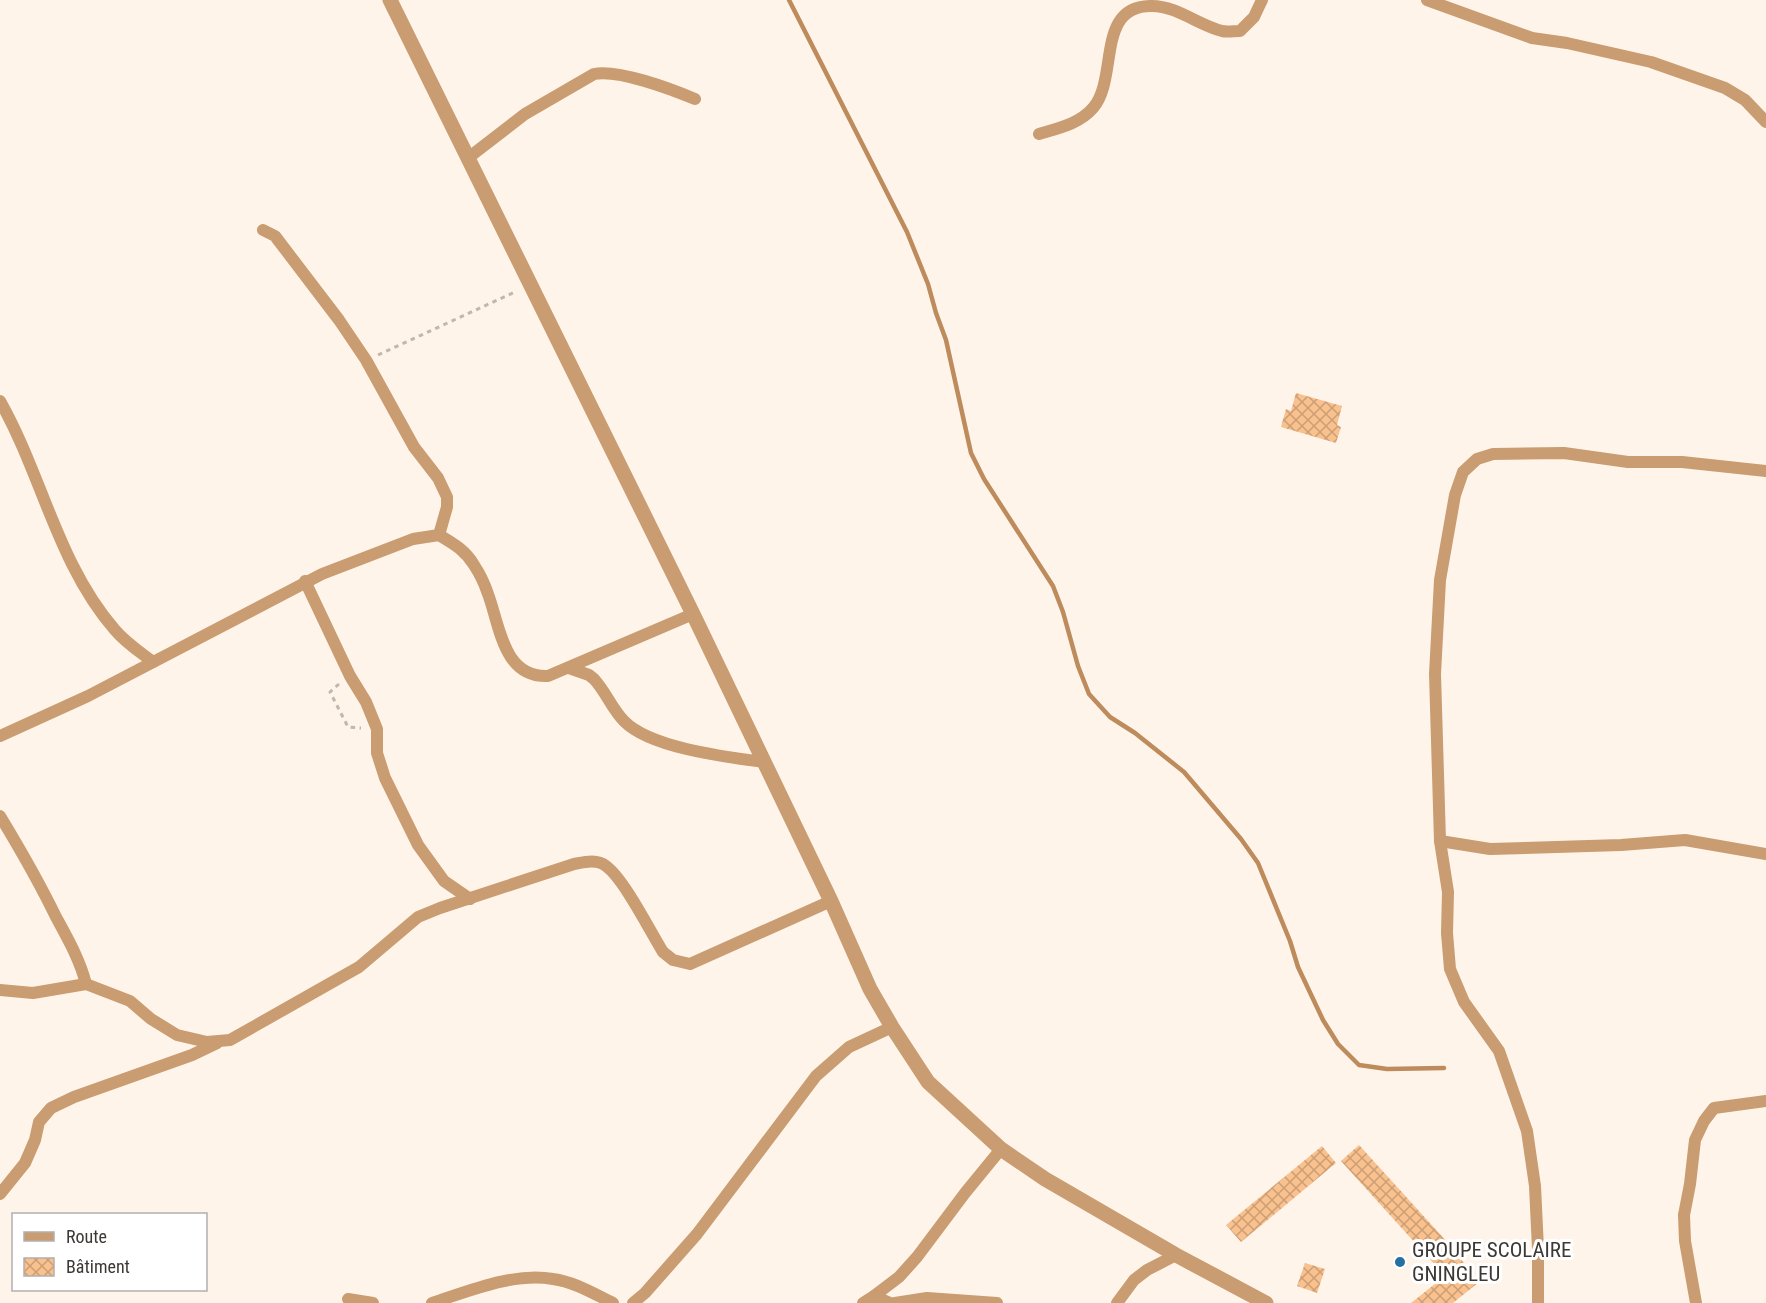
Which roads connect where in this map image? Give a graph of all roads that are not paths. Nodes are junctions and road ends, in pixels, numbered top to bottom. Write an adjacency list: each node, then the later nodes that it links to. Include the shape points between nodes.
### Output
1 (390, 0): 9 (street)
2 (1169, 0): 5 (street)
3 (1262, 0): 5 (street, via 1254,17 1240,31 1222,31)
4 (1427, 0): 7 (street, via 1532,38 1651,62 1725,88 1745,100)
5 (1175, 12): 8 (street, via 1153,6 1137,8 1123,16 1112,36 1102,92 1094,107 1066,126)
6 (695, 99): 9 (street, via 606,71 594,74 525,114)
7 (1766, 122)
8 (1039, 134)
9 (468, 158): 15 (street)
10 (263, 230): 13 (street, via 274,236 339,320 414,447 438,478 447,497)
11 (0, 402): 16 (street, via 55,528 86,587 116,631)
12 (1766, 471): 21 (street, via 1682,462 1628,462 1564,453 1493,454 1477,459 1463,472 1455,495 1440,580 1435,674)
13 (440, 535): 14 (street, via 413,539); 17 (street, via 463,550 475,565 510,657 537,677)
14 (305, 581): 16 (street); 23 (street, via 366,702 377,729 377,753 385,778 418,845 444,881)
15 (693, 614): 17 (street); 19 (street)
16 (153, 662): 18 (street)
17 (569, 669): 19 (street, via 594,679 626,723 651,737 695,750)
18 (0, 736)
19 (764, 762): 24 (street)
20 (0, 816): 25 (street, via 71,944)
21 (1440, 841): 22 (street, via 1490,849 1685,840); 44 (street, via 1448,892 1450,969 1464,1002 1499,1051 1527,1131 1535,1186)
22 (1766, 854)
23 (470, 899): 24 (street, via 593,861 605,865 619,879 663,952 673,960 690,964); 28 (street, via 418,917 359,967 230,1040)
24 (831, 901): 27 (street)
25 (86, 984): 26 (street, via 33,993); 28 (street, via 130,1001 177,1035)
26 (0, 990)
27 (891, 1028): 30 (street, via 928,1082); 38 (street, via 849,1047 816,1076 697,1234)
28 (218, 1043): 31 (street, via 51,1108 39,1122 25,1164)
29 (1766, 1101): 45 (street, via 1714,1108 1695,1140 1684,1215)
30 (1001, 1149): 32 (street); 34 (street, via 899,1278)
31 (0, 1194)
32 (1176, 1255): 42 (street, via 1134,1280); 43 (street)
33 (348, 1299): 35 (street)
34 (869, 1300): 39 (street)
35 (373, 1303)
36 (432, 1303): 37 (street, via 501,1283 552,1278)
37 (613, 1303)
38 (633, 1303)
39 (890, 1303)
40 (895, 1303): 41 (street, via 927,1298)
41 (997, 1303)
42 (1117, 1303)
43 (1266, 1303)
44 (1538, 1303)
45 (1696, 1303)

